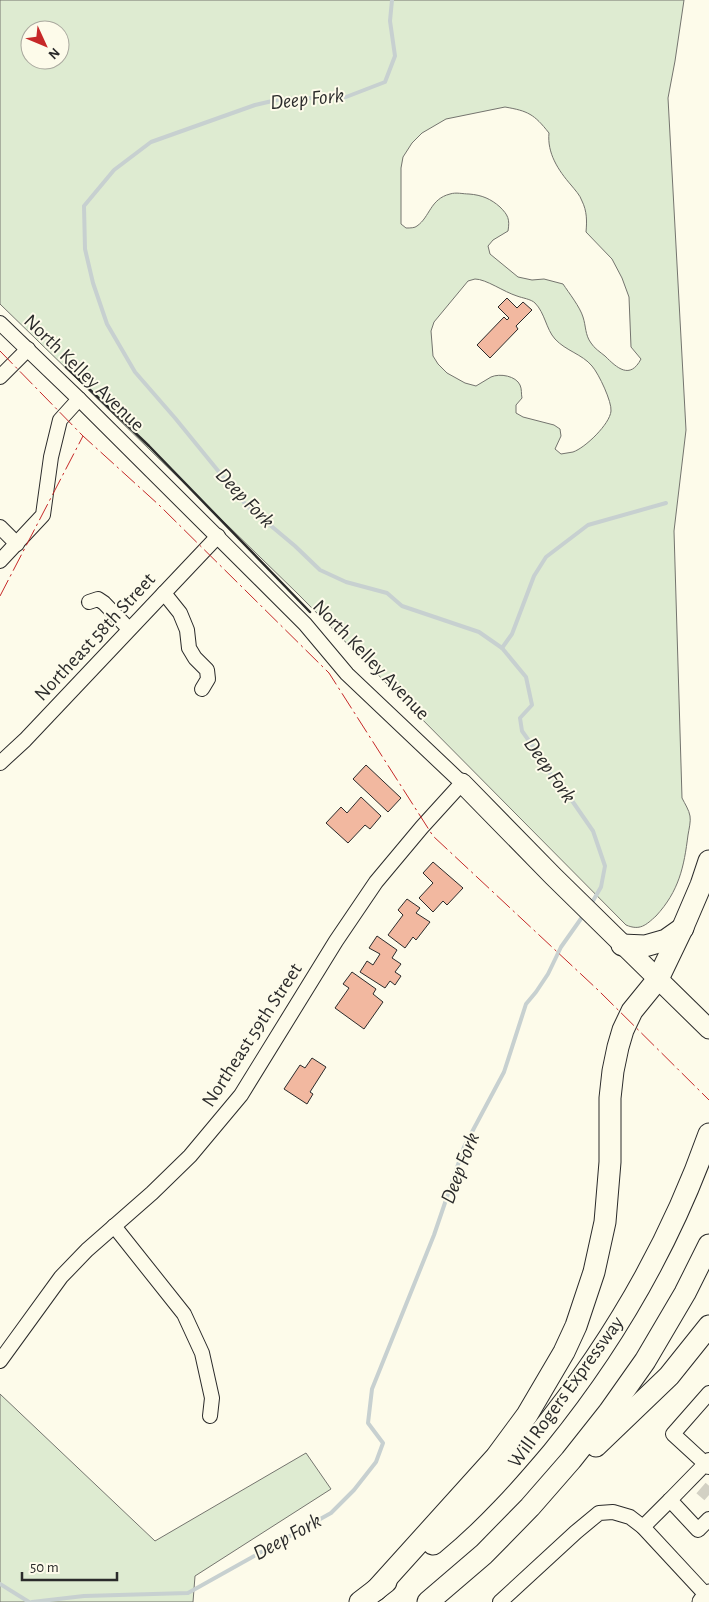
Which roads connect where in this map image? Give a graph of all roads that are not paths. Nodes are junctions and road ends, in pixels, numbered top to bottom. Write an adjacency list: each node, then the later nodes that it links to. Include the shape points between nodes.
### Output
1 (0, 323): 2 (street, North Kelley Avenue)
2 (28, 349): 3 (street); 4 (street, North Kelley Avenue)
3 (0, 377)
4 (79, 399): 6 (street, North Kelley Avenue); 7 (street, via 60,420 43,515)
5 (0, 527): 7 (street)
6 (218, 536): 9 (street, Northeast 58th Street); 14 (street, North Kelley Avenue, via 305,624 347,674)
7 (17, 544): 8 (street)
8 (0, 561)
9 (164, 593): 11 (street, Northeast 58th Street); 12 (street, via 180,613 187,630 188,648 207,670 208,679)
10 (89, 602): 11 (street, via 98,599 104,603)
11 (129, 629): 13 (street, Northeast 58th Street)
12 (202, 689)
13 (0, 763)
14 (462, 783): 17 (main road, North Kelley Avenue); 21 (street, Northeast 59th Street, via 376,882 241,1095 190,1156)
15 (709, 861): 16 (highway)
16 (683, 928): 17 (highway, via 666,940 645,946); 18 (highway)
17 (622, 945): 18 (main road, North Kelley Avenue)
18 (658, 979): 19 (main road, North Kelley Avenue); 34 (highway, via 632,1012 618,1047 612,1080 610,1162 604,1222 594,1272 564,1352 527,1415 496,1457)
19 (709, 1029)
20 (709, 1134): 34 (highway, Will Rogers Expressway, via 660,1250 618,1324 584,1375 511,1468 477,1504 440,1539)
21 (114, 1226): 24 (street, Northeast 59th Street, via 61,1277); 26 (street, via 184,1314 202,1353 212,1398)
22 (709, 1245): 33 (highway, Will Rogers Expressway, via 645,1361 609,1412 530,1507)
23 (709, 1326): 33 (highway, via 669,1376)
24 (0, 1361)
25 (709, 1393): 27 (street, via 673,1434)
26 (210, 1416)
27 (708, 1464): 28 (street)
28 (690, 1479): 29 (street); 30 (street)
29 (701, 1488)
30 (670, 1500): 31 (street, via 698,1530); 32 (street)
31 (709, 1519)
32 (643, 1527): 35 (street); 37 (street, via 630,1517 613,1512 599,1513)
33 (484, 1554): 36 (highway, Will Rogers Expressway)
34 (368, 1596)
35 (706, 1598)
36 (428, 1602)
37 (500, 1602)

